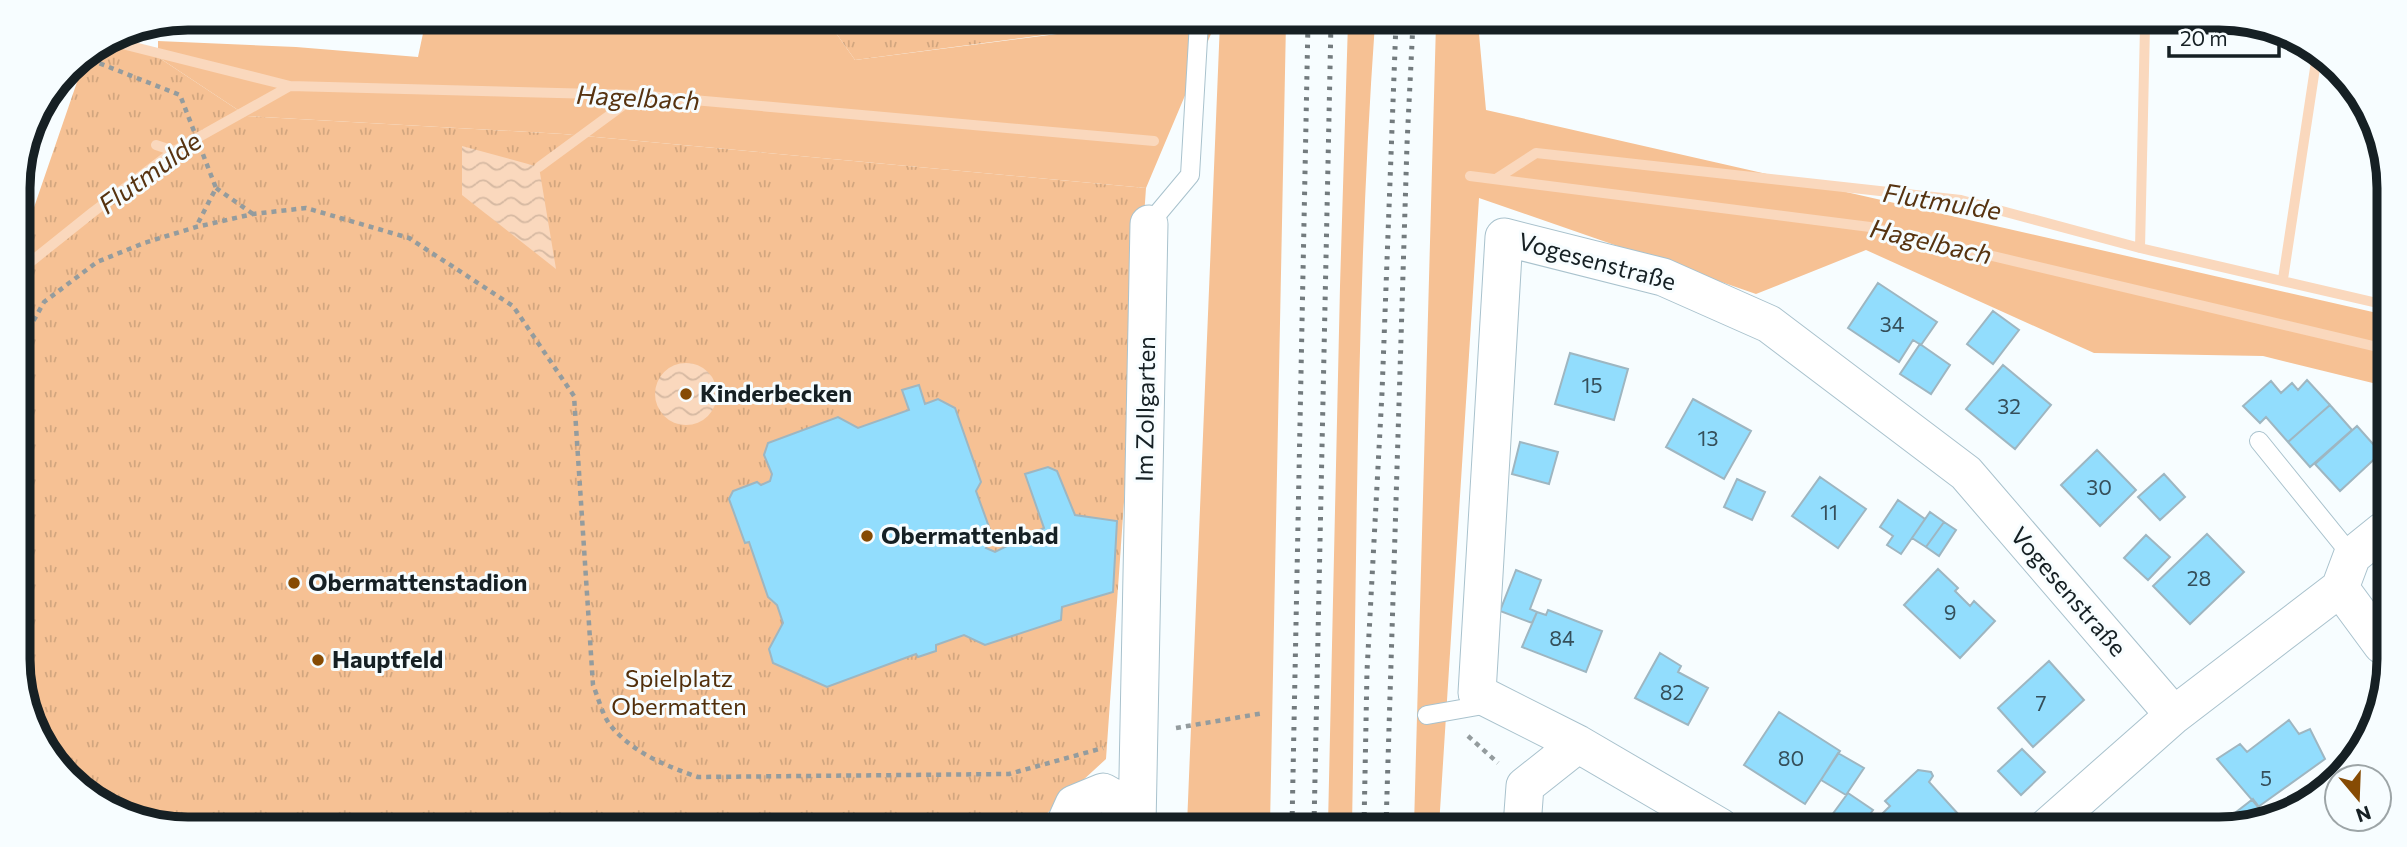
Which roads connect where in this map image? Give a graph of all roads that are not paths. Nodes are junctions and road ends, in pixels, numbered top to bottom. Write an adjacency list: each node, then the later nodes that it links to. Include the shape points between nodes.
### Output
1 (1199, 30): 2 (lane, Im Zollgarten, via 1190,175)
2 (1149, 224): 13 (street, Im Zollgarten)
3 (2259, 441): 5 (lane)
4 (2377, 538): 5 (street)
5 (2346, 572): 6 (street); 9 (street)
6 (2377, 635)
7 (1497, 703): 8 (lane); 9 (street, Vogesenstraße, via 1477,693 1504,237 1663,276 1769,324 1966,473); 10 (street, Vogesenstraße)
8 (1427, 715)
9 (2174, 715): 16 (street)
10 (1578, 744): 14 (street, via 1525,786); 15 (street, Vogesenstraße)
11 (1068, 817): 12 (street, Im Zollgarten, via 1074,804 1103,792)
12 (1136, 817)
13 (1137, 817)
14 (1523, 817)
15 (1703, 817)
16 (2058, 817)

